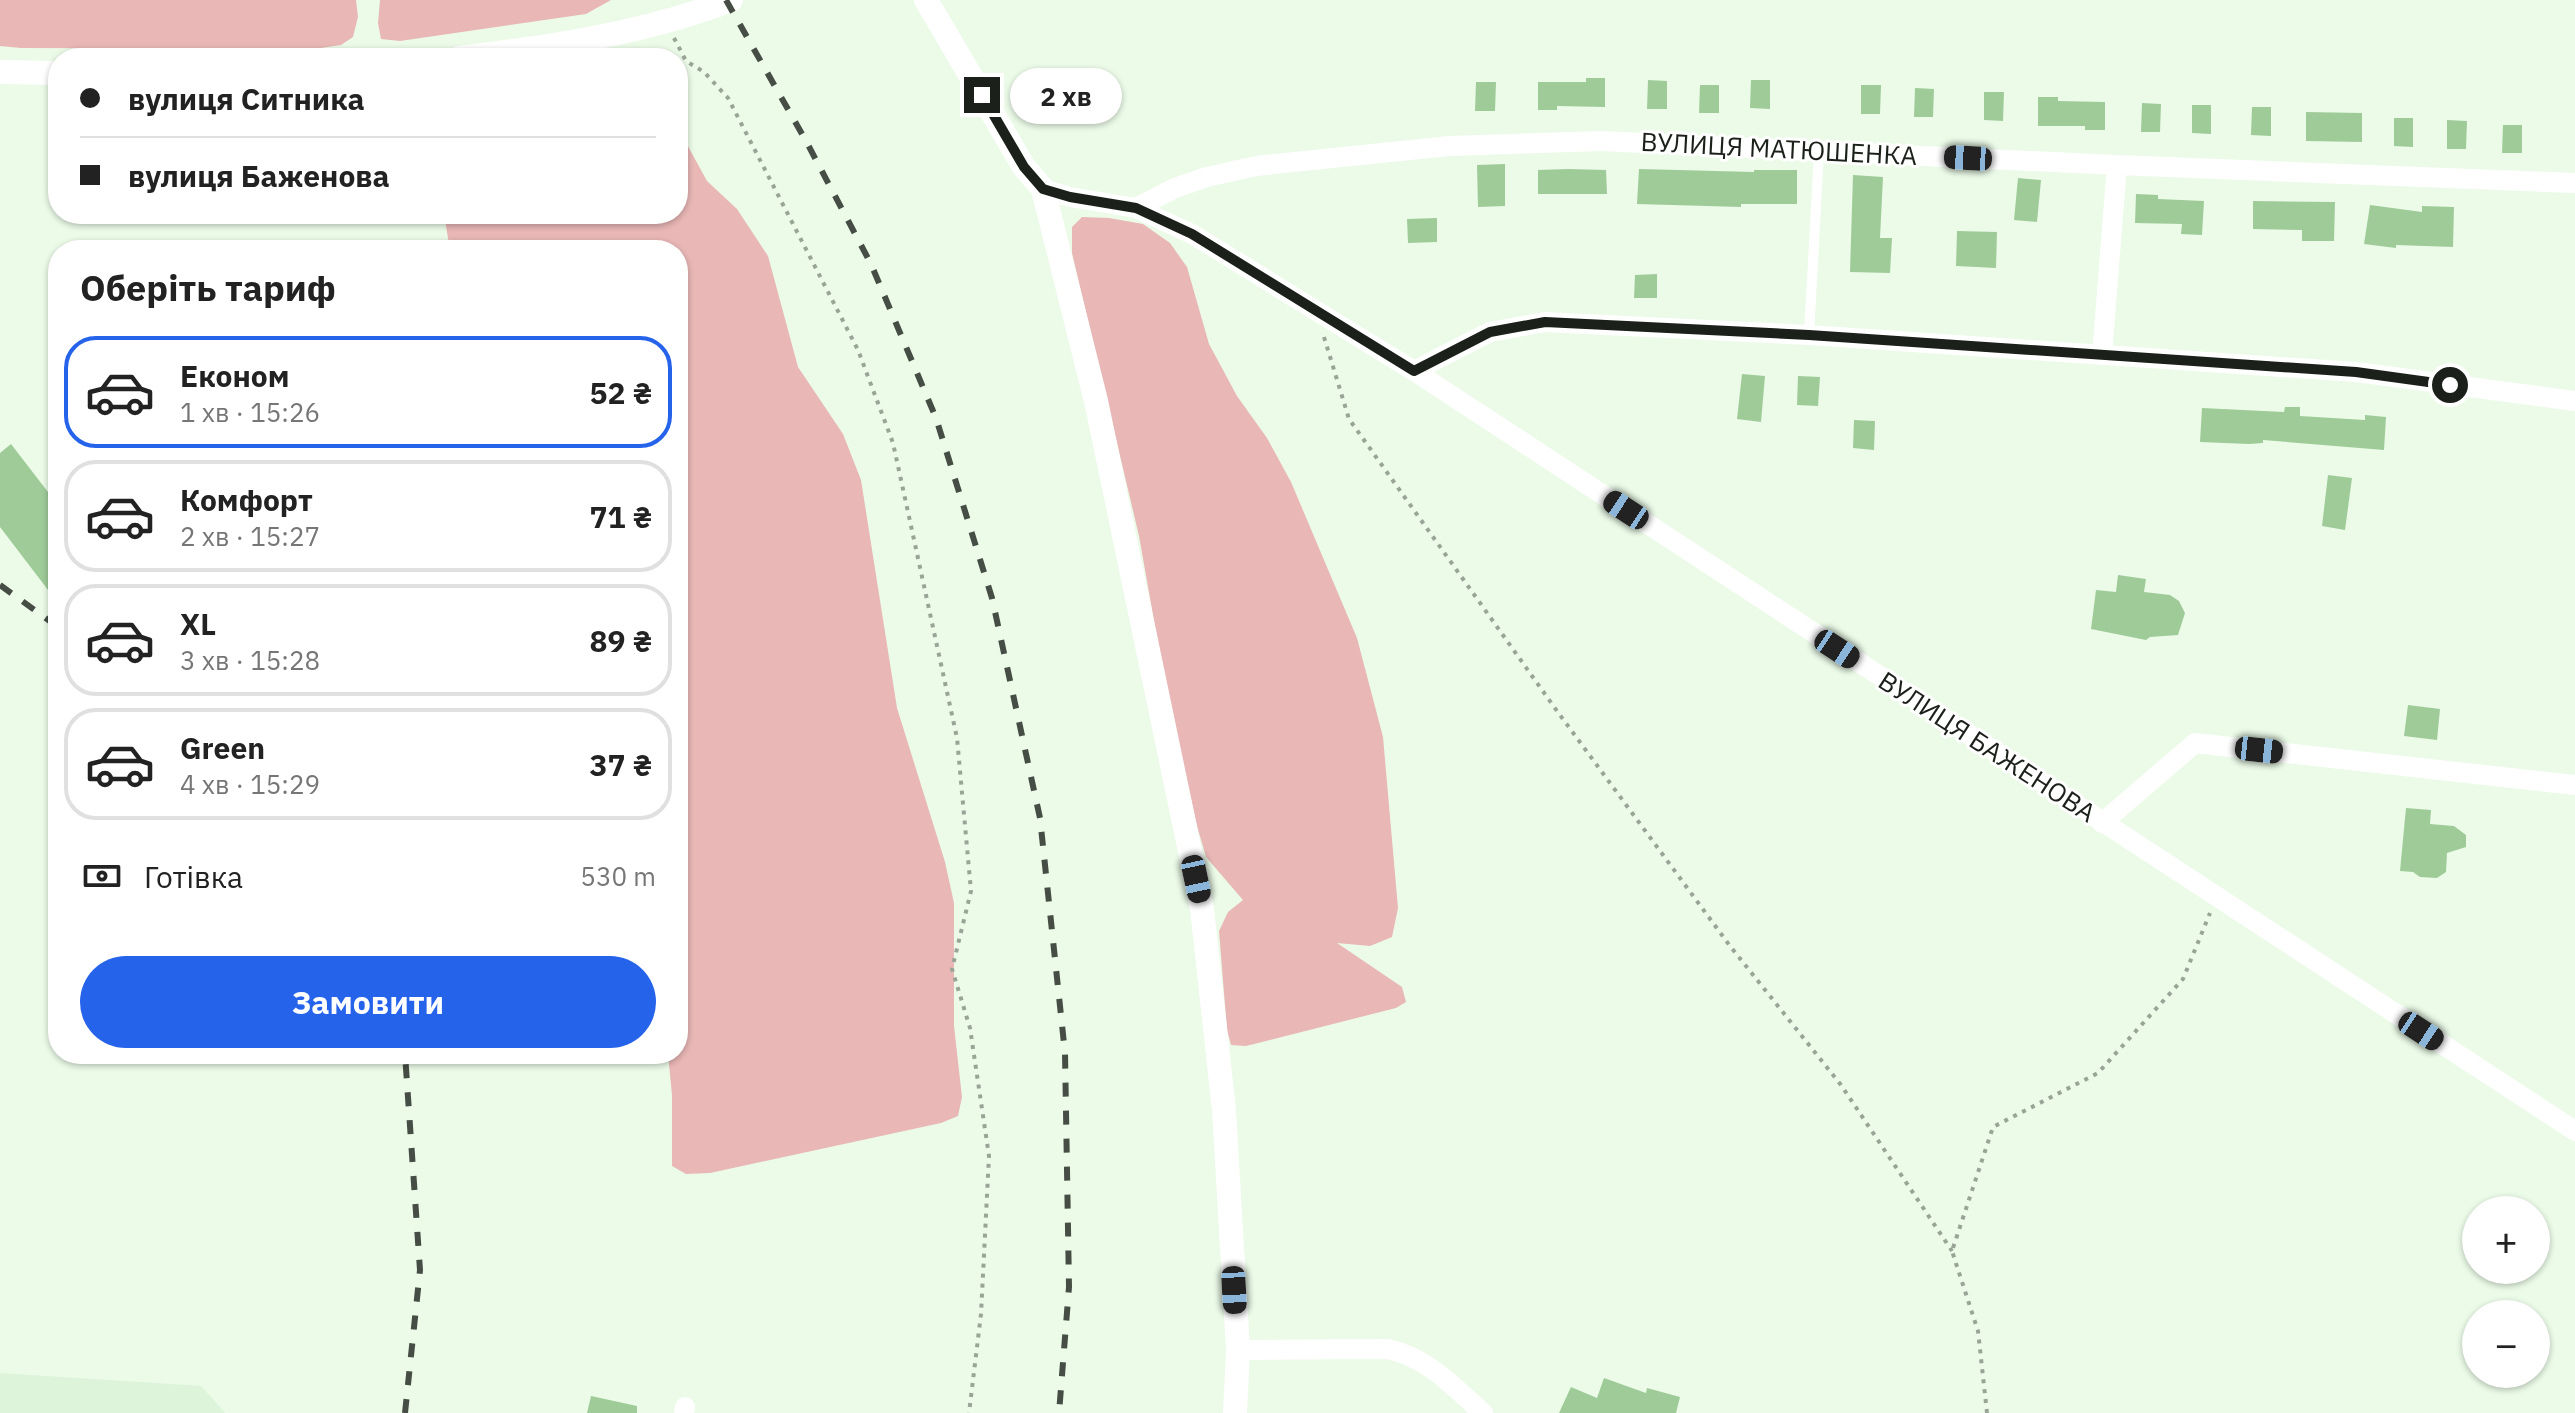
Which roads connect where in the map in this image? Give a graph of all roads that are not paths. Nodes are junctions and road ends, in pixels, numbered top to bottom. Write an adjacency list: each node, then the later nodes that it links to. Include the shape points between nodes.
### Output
1 (731, 0): 3 (street, via 665,21)
2 (926, 0): 9 (street, via 1024,167)
3 (530, 48)
4 (0, 72): 5 (street)
5 (48, 73)
6 (1819, 151): 7 (street, ВУЛИЦЯ МАТЮШЕНКА); 10 (street, ВУЛИЦЯ МАТЮШЕНКА, via 1601,141 1449,146 1256,166 1196,181); 11 (lane)
7 (2117, 165): 8 (street, ВУЛИЦЯ МАТЮШЕНКА); 12 (street)
8 (2575, 183)
9 (1043, 189): 10 (street, ВУЛИЦЯ БАЖЕНОВА); 18 (street, via 1096,401 1202,909 1224,1110)
10 (1136, 208): 13 (street, ВУЛИЦЯ БАЖЕНОВА, via 1192,234)
11 (1809, 335): 12 (street); 13 (street, via 1545,322 1490,332)
12 (2102, 355): 14 (street, via 2356,372)
13 (1414, 371): 16 (street, ВУЛИЦЯ БАЖЕНОВА)
14 (2575, 401)
15 (2575, 785): 16 (street, via 2195,743)
16 (2102, 823): 17 (street, ВУЛИЦЯ БАЖЕНОВА)
17 (2575, 1131)
18 (1238, 1350): 19 (street); 20 (street, via 1388,1349 1408,1354 1441,1374)
19 (1235, 1413)
20 (1483, 1413)

